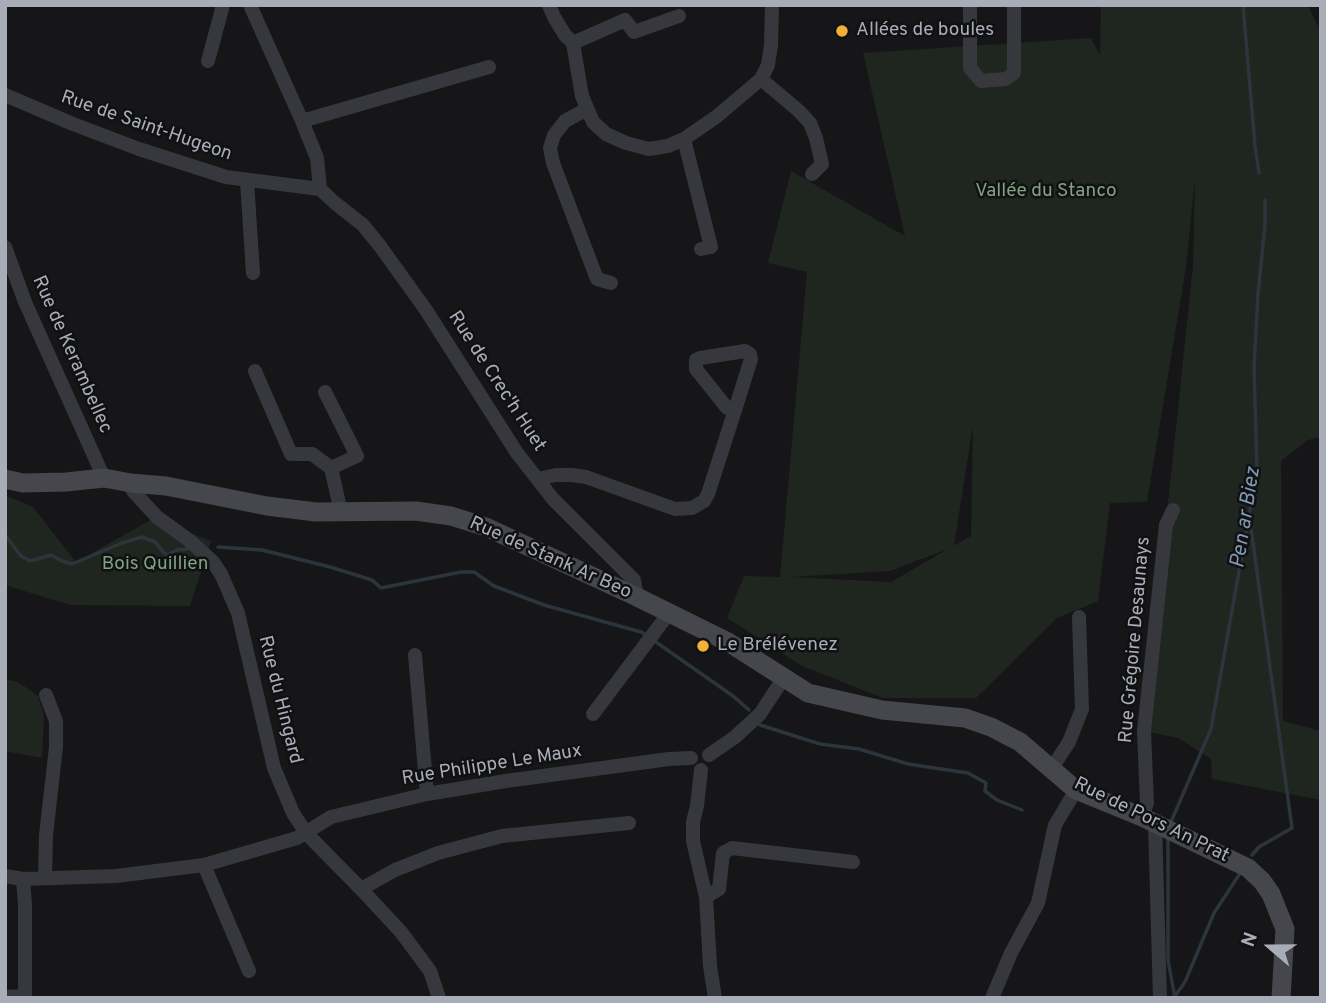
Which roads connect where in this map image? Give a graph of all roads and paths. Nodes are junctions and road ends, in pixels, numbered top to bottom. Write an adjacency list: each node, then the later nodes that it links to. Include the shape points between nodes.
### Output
1 (223, 5): 9 (street)
2 (250, 5): 14 (street)
3 (549, 5): 8 (street)
4 (772, 5): 11 (street, via 771,45)
5 (970, 5): 6 (street, via 970,68 981,81 1006,79 1014,73)
6 (1014, 5)
7 (679, 16): 8 (street, via 634,32 625,20)
8 (573, 43): 13 (street)
9 (208, 61)
10 (489, 67): 14 (street)
11 (761, 79): 15 (street); 16 (street, via 810,123 822,164)
12 (5, 95): 17 (street, Rue de Saint-Hugeon, via 139,149)
13 (587, 108): 15 (street, via 606,134 626,143 649,149); 22 (street, via 565,121 550,148 597,279)
14 (302, 121): 18 (street, via 317,158)
15 (684, 139): 20 (street, via 711,247)
16 (813, 174)
17 (247, 180): 18 (street, Rue de Saint-Hugeon); 21 (street)
18 (320, 189): 29 (street, Rue de Crec'h Huet, via 363,225 400,272)
19 (5, 247): 27 (street, Rue de Kerambellec)
20 (701, 249)
21 (254, 273)
22 (611, 283)
23 (255, 371): 26 (street, via 291,454 312,454)
24 (325, 392): 26 (street, via 357,456)
25 (735, 410): 25 (street, via 750,354 745,351 696,360 696,369 727,408); 29 (street, via 708,494 692,508 675,509 586,477)
26 (331, 468): 32 (street)
27 (104, 478): 28 (street, Rue de Stank Ar Beo, via 23,483); 30 (street, Rue de Stank Ar Beo)
28 (5, 479)
29 (538, 479): 33 (street, Rue de Crec'h Huet, via 634,580)
30 (131, 483): 32 (street, Rue de Stank Ar Beo, via 267,506); 48 (street, Rue du Hingard, via 157,517 190,541 221,573 238,613 274,768)
31 (1173, 510): 46 (street, Rue Grégoire Desaunays, via 1166,525 1144,732)
32 (341, 512): 33 (street, Rue de Stank Ar Beo, via 416,511 451,516)
33 (637, 597): 34 (street, Rue de Stank Ar Beo)
34 (669, 613): 37 (street, Rue de Stank Ar Beo, via 727,642); 39 (street)
35 (1079, 617): 42 (street, Rue de Pors An Prat, via 1082,709)
36 (415, 654): 45 (street)
37 (783, 679): 40 (street, via 760,713); 42 (street, Rue de Pors An Prat, via 808,693 882,710 965,718 1020,741)
38 (46, 695): 52 (street, via 56,721 56,747)
39 (593, 713)
40 (709, 755): 41 (street, via 698,750); 43 (street, via 707,767)
41 (691, 758): 43 (street, via 691,764); 45 (street, Rue Philippe Le Maux)
42 (1052, 768): 44 (street, Rue de Pors An Prat)
43 (701, 770): 55 (street, via 693,841)
44 (1076, 790): 46 (street, Rue de Pors An Prat); 59 (street, via 1055,825 1038,903)
45 (427, 794): 48 (street, Rue Philippe Le Maux, via 331,817)
46 (1149, 821): 62 (street, Rue Grégoire Desaunays); 63 (street, Rue de Pors An Prat, via 1248,868 1262,881 1285,929)
47 (629, 823): 54 (street, via 502,836 438,853)
48 (306, 834): 50 (street, Rue Philippe Le Maux); 54 (street, Rue du Hingard)
49 (853, 862): 55 (street, via 732,848 723,853 719,889)
50 (204, 865): 52 (street, Rue Philippe Le Maux, via 116,876); 56 (street)
51 (5, 876): 53 (street, Rue Philippe Le Maux)
52 (45, 878): 53 (street, Rue Philippe Le Maux)
53 (23, 879): 58 (street)
54 (361, 888): 60 (street, Rue du Hingard, via 430,971)
55 (706, 897): 61 (street)
56 (249, 971)
57 (5, 997): 58 (street)
58 (25, 997)
59 (993, 997)
60 (439, 998)
61 (715, 998)
62 (1160, 998)
63 (1281, 998)

